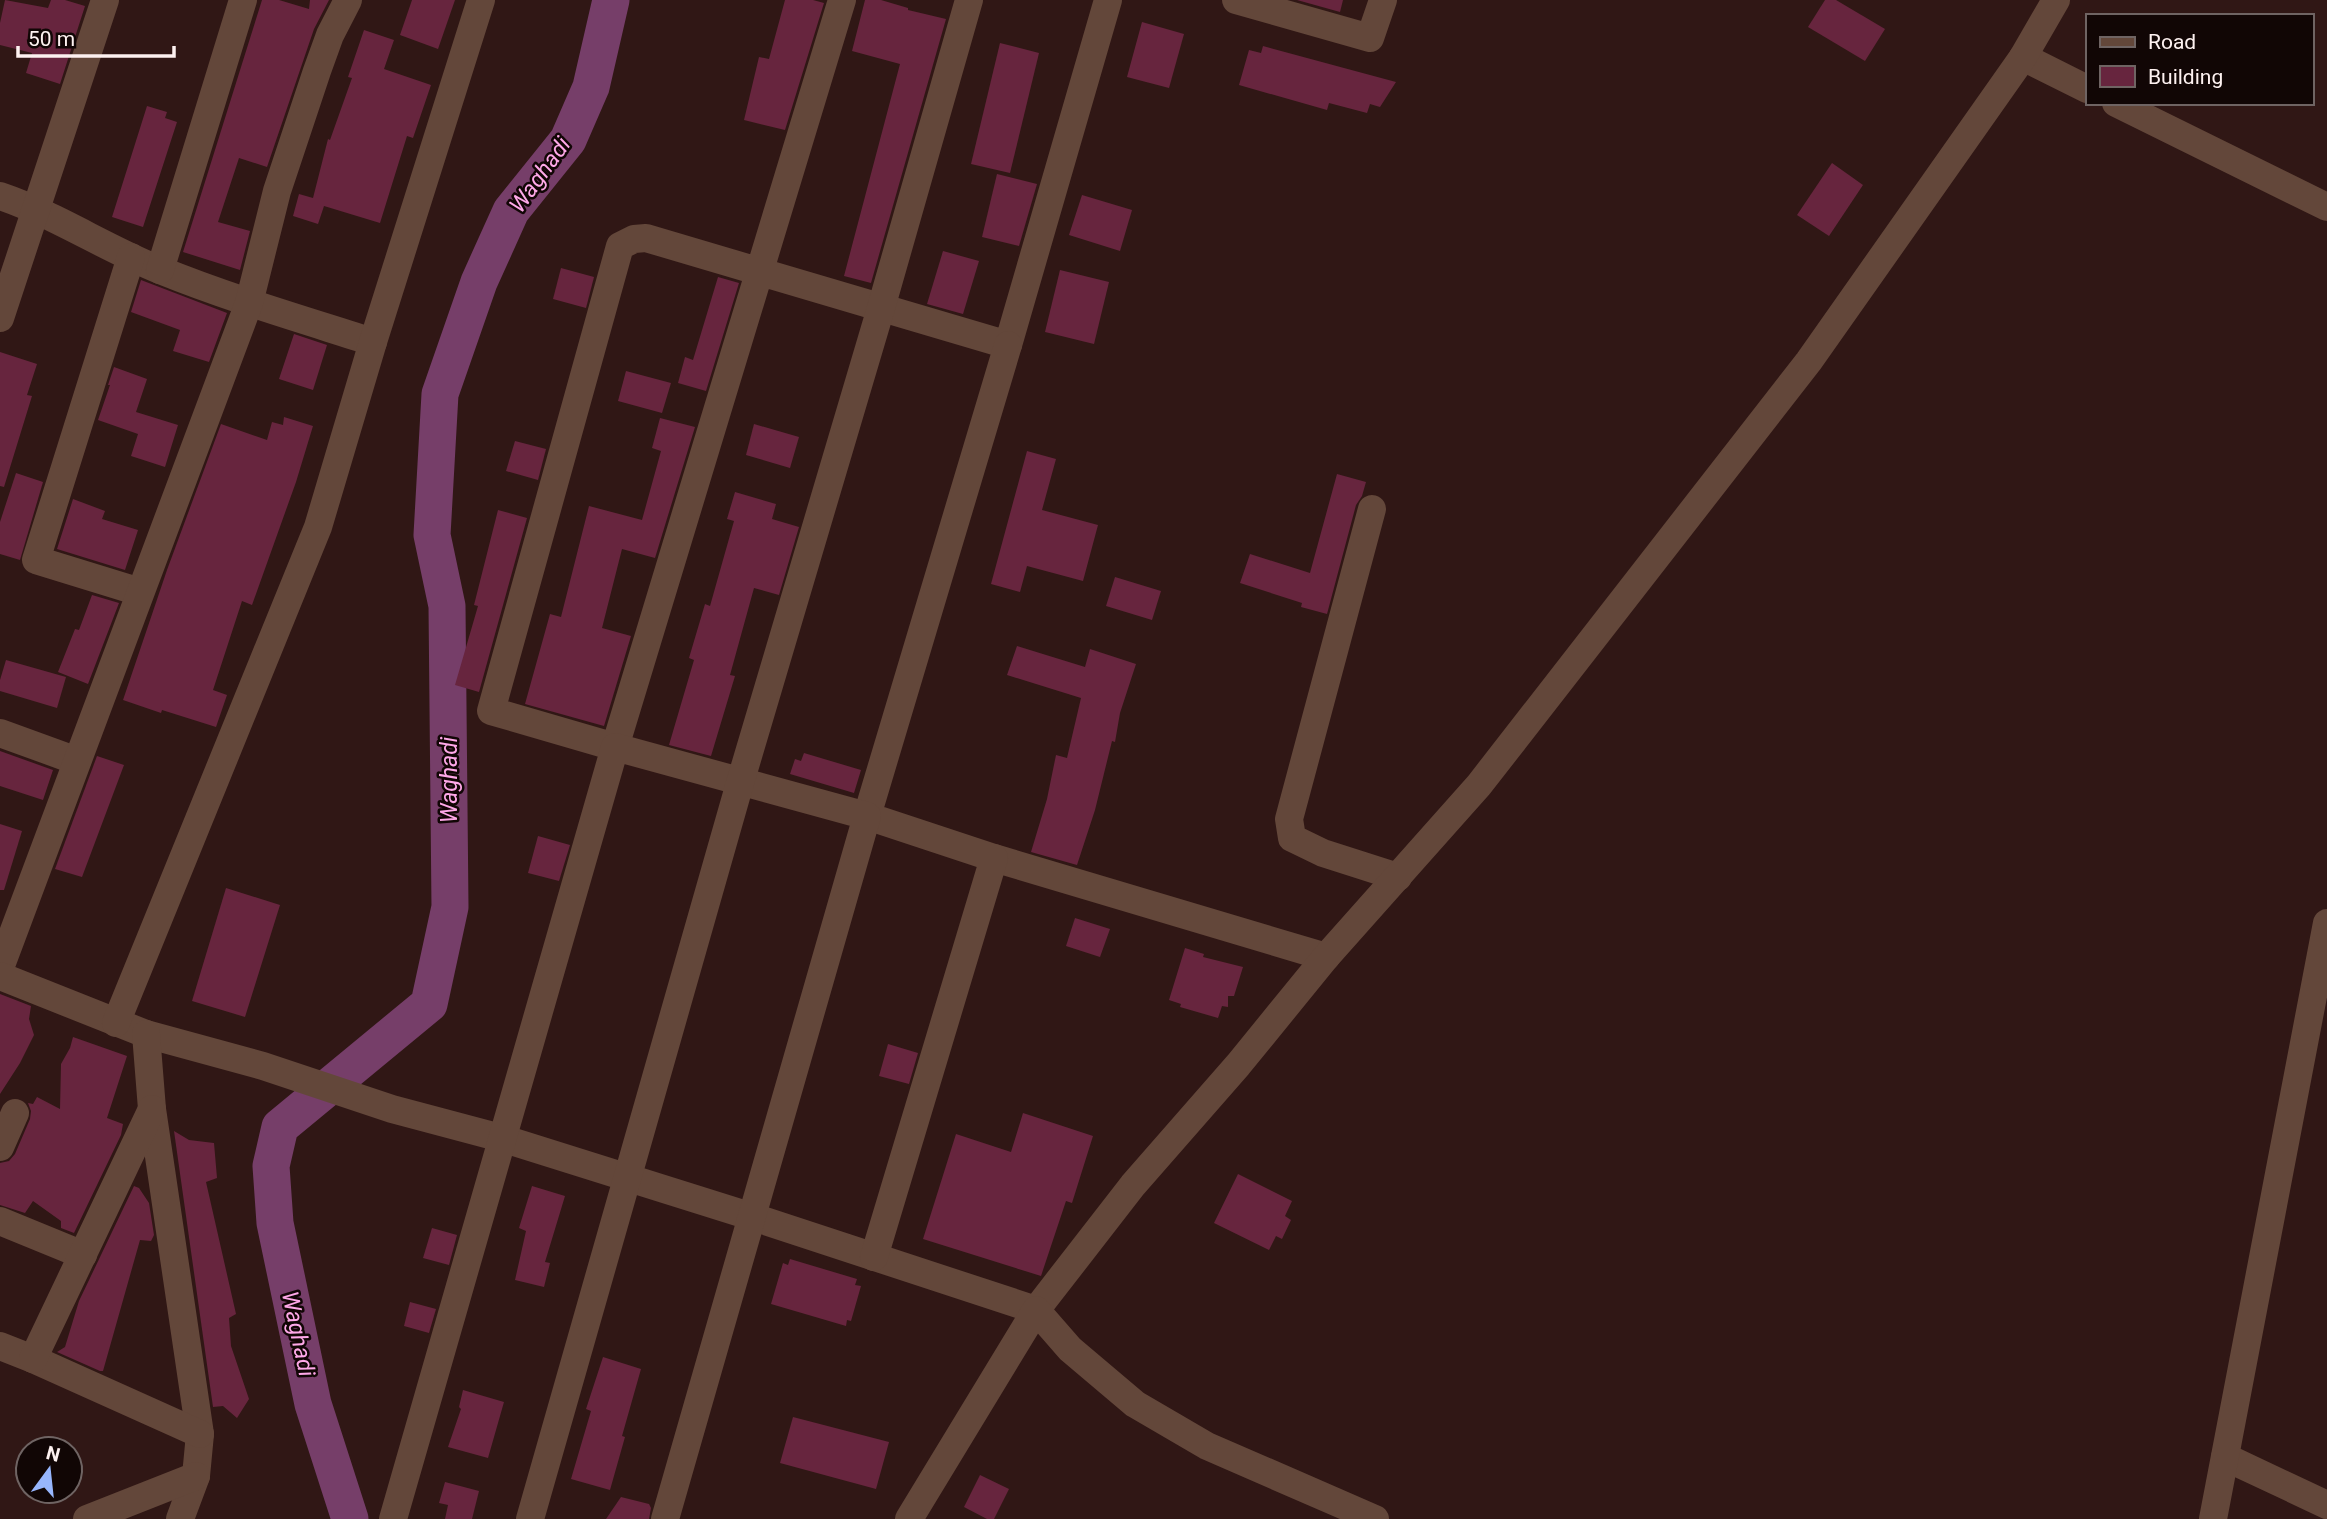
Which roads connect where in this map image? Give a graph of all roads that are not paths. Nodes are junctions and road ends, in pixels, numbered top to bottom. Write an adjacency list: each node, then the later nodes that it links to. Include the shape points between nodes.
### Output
1 (105, 0): 16 (street)
2 (243, 0): 18 (street)
3 (348, 0): 20 (street, via 330,35 277,191)
4 (481, 0): 23 (street)
5 (842, 0): 19 (street)
6 (969, 0): 21 (street)
7 (1108, 0): 24 (street)
8 (1383, 0): 10 (street, via 1370,38)
9 (2056, 0): 11 (street)
10 (1242, 1)
11 (2023, 57): 12 (street); 33 (street, via 1809,361 1479,785)
12 (2086, 88)
13 (2120, 105): 15 (street)
14 (0, 195): 16 (street)
15 (2327, 206)
16 (37, 208): 17 (street); 22 (street)
17 (131, 257): 18 (street); 26 (street, via 36,560)
18 (160, 270): 20 (street)
19 (758, 271): 21 (street); 28 (street); 28 (street, via 646,238 620,246 491,711)
20 (248, 303): 23 (street); 26 (street)
21 (881, 308): 24 (street); 30 (street)
22 (0, 318)
23 (373, 342): 38 (street, via 318,527)
24 (1009, 345): 31 (street)
25 (1372, 509): 33 (street, via 1289,818 1292,838)
26 (140, 592): 29 (street)
27 (0, 733): 29 (street)
28 (615, 747): 30 (street); 42 (street)
29 (77, 761): 36 (street)
30 (740, 783): 31 (street); 44 (street)
31 (867, 816): 32 (street); 45 (street)
32 (993, 858): 35 (street); 48 (street)
33 (1398, 877): 35 (street)
34 (2327, 923): 53 (street)
35 (1326, 957): 49 (street, via 1133,1185)
36 (0, 968)
37 (0, 976): 38 (street)
38 (117, 1023): 39 (street)
39 (146, 1034): 40 (street); 42 (street, via 263,1066 392,1110)
40 (152, 1109): 47 (street); 52 (street)
41 (15, 1114): 43 (street)
42 (501, 1138): 44 (street); 58 (street)
43 (0, 1147)
44 (629, 1178): 45 (street); 59 (street)
45 (753, 1217): 48 (street); 60 (street)
46 (0, 1221): 47 (street)
47 (83, 1255): 51 (street)
48 (874, 1256): 49 (street)
49 (1036, 1310): 61 (street); 62 (street, via 1070,1349 1135,1404 1207,1446)
50 (0, 1346): 51 (street)
51 (33, 1359): 52 (street)
52 (200, 1434): 54 (street)
53 (2225, 1457): 55 (street); 63 (street)
54 (196, 1476): 56 (street); 57 (street)
55 (2327, 1505)
56 (87, 1519)
57 (180, 1519)
58 (393, 1519)
59 (530, 1519)
60 (665, 1519)
61 (909, 1519)
62 (1375, 1519)
63 (2213, 1519)

